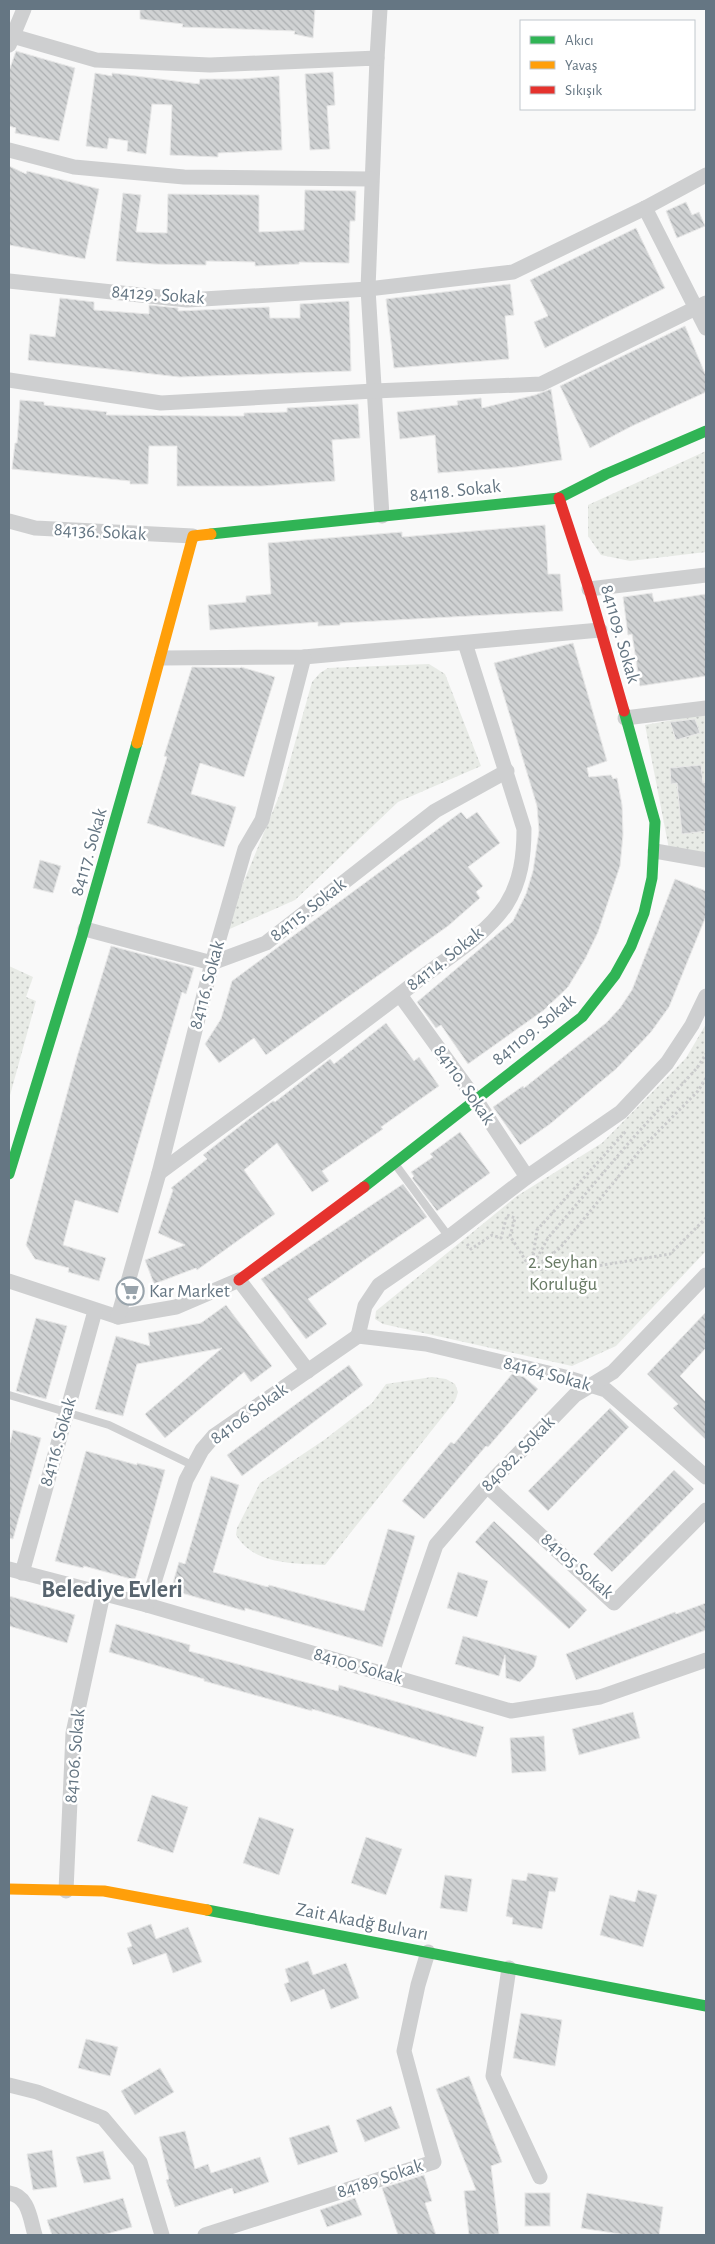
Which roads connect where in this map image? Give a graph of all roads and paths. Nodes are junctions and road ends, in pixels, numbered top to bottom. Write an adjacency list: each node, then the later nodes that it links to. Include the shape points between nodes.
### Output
1 (24, 9): 3 (street)
2 (380, 9): 4 (street)
3 (10, 39): 4 (street, via 96,60 210,65)
4 (377, 58): 7 (street)
5 (9, 150): 7 (street, via 74,167 184,177)
6 (706, 175): 8 (street, 84129. Sokak)
7 (371, 179): 10 (street)
8 (645, 208): 10 (street, 84129. Sokak, via 513,272); 11 (street)
9 (9, 281): 10 (street, 84129. Sokak, via 187,300)
10 (368, 289): 14 (street)
11 (702, 306): 12 (street); 14 (street, via 541,384)
12 (706, 328)
13 (9, 380): 14 (street, via 161,403)
14 (374, 391): 17 (street)
15 (706, 431): 16 (street, 84118. Sokak)
16 (559, 498): 17 (street, 84118. Sokak); 21 (street, 841109. Sokak)
17 (382, 516): 19 (street, 84118. Sokak)
18 (9, 521): 19 (street, 84136. Sokak, via 34,528)
19 (193, 536): 25 (street, 84117. Sokak)
20 (706, 575): 21 (street)
21 (589, 589): 22 (street, 841109. Sokak)
22 (600, 630): 23 (street); 27 (street, 841109. Sokak)
23 (464, 643): 24 (street); 28 (street, 84114. Sokak)
24 (304, 657): 25 (street); 32 (street, 84116. Sokak, via 262,820 245,849)
25 (162, 658): 31 (street, 84117. Sokak)
26 (706, 708): 27 (street)
27 (625, 718): 29 (street, 841109. Sokak, via 655,822)
28 (507, 771): 32 (street, 84115. Sokak, via 435,811 266,943); 33 (street, 84114. Sokak, via 524,829 524,856 518,882 506,905 492,921)
29 (655, 851): 30 (street); 37 (street, 841109. Sokak, via 644,912 615,975 582,1017)
30 (706, 860)
31 (85, 928): 32 (street); 40 (street, 84117. Sokak)
32 (212, 963): 39 (street, 84116. Sokak)
33 (400, 995): 37 (street, 84110. Sokak); 39 (street, 84114. Sokak)
34 (706, 996): 41 (street, via 667,1063 621,1112)
35 (706, 1054): 45 (path, via 548,1238)
36 (706, 1078): 45 (path, via 698,1091 641,1149 560,1248)
37 (476, 1100): 38 (street, 841109. Sokak); 41 (street, 84110. Sokak)
38 (394, 1164): 44 (lane); 46 (street, 841109. Sokak)
39 (159, 1173): 50 (street, 84116. Sokak)
40 (9, 1174)
41 (526, 1176): 44 (street)
42 (706, 1218): 45 (path, via 670,1254 597,1266)
43 (537, 1230): 45 (path)
44 (453, 1234): 45 (path, via 471,1249 492,1235 501,1238 507,1215 515,1218 510,1236); 51 (street, via 379,1285 365,1306)
45 (531, 1270)
46 (239, 1280): 50 (street, via 176,1307); 52 (street)
47 (9, 1281): 49 (street)
48 (703, 1284): 53 (street, 84082. Sokak, via 613,1372)
49 (96, 1311): 50 (street); 55 (street, 84116. Sokak)
50 (118, 1318)
51 (358, 1336): 52 (street, 84106 Sokak); 53 (street, 84164 Sokak, via 426,1344)
52 (308, 1371): 56 (street, 84106 Sokak, via 214,1436)
53 (591, 1385): 57 (street, 84164 Sokak, via 606,1390); 58 (street, 84082. Sokak, via 575,1395)
54 (9, 1395): 55 (lane)
55 (67, 1413): 56 (lane, via 128,1432); 60 (street, 84116. Sokak)
56 (192, 1465): 62 (street, 84106 Sokak)
57 (706, 1477)
58 (487, 1486): 59 (street, 84105 Sokak, via 614,1603); 64 (street, 84082. Sokak, via 436,1545)
59 (706, 1510)
60 (15, 1571): 61 (street, 84100 Sokak)
61 (103, 1594): 62 (street, 84100 Sokak); 66 (street, 84106. Sokak, via 73,1733)
62 (147, 1605): 64 (street, 84100 Sokak)
63 (706, 1660): 64 (street, 84100 Sokak, via 600,1697 511,1711)
64 (391, 1675)
65 (9, 1889): 66 (street, Zait Akadğ Bulvarı)
66 (66, 1891): 67 (street, Zait Akadğ Bulvarı, via 104,1892)
67 (428, 1952): 68 (street, Zait Akadğ Bulvarı); 75 (street, 84189 Sokak, via 404,2051 434,2162)
68 (509, 1968): 69 (street, Zait Akadğ Bulvarı); 71 (street, via 493,2076)
69 (706, 2006)
70 (9, 2086): 74 (street, via 37,2092 103,2118 140,2162)
71 (540, 2177)
72 (9, 2193): 73 (street, via 26,2204)
73 (35, 2235)
74 (162, 2235)
75 (205, 2235)

